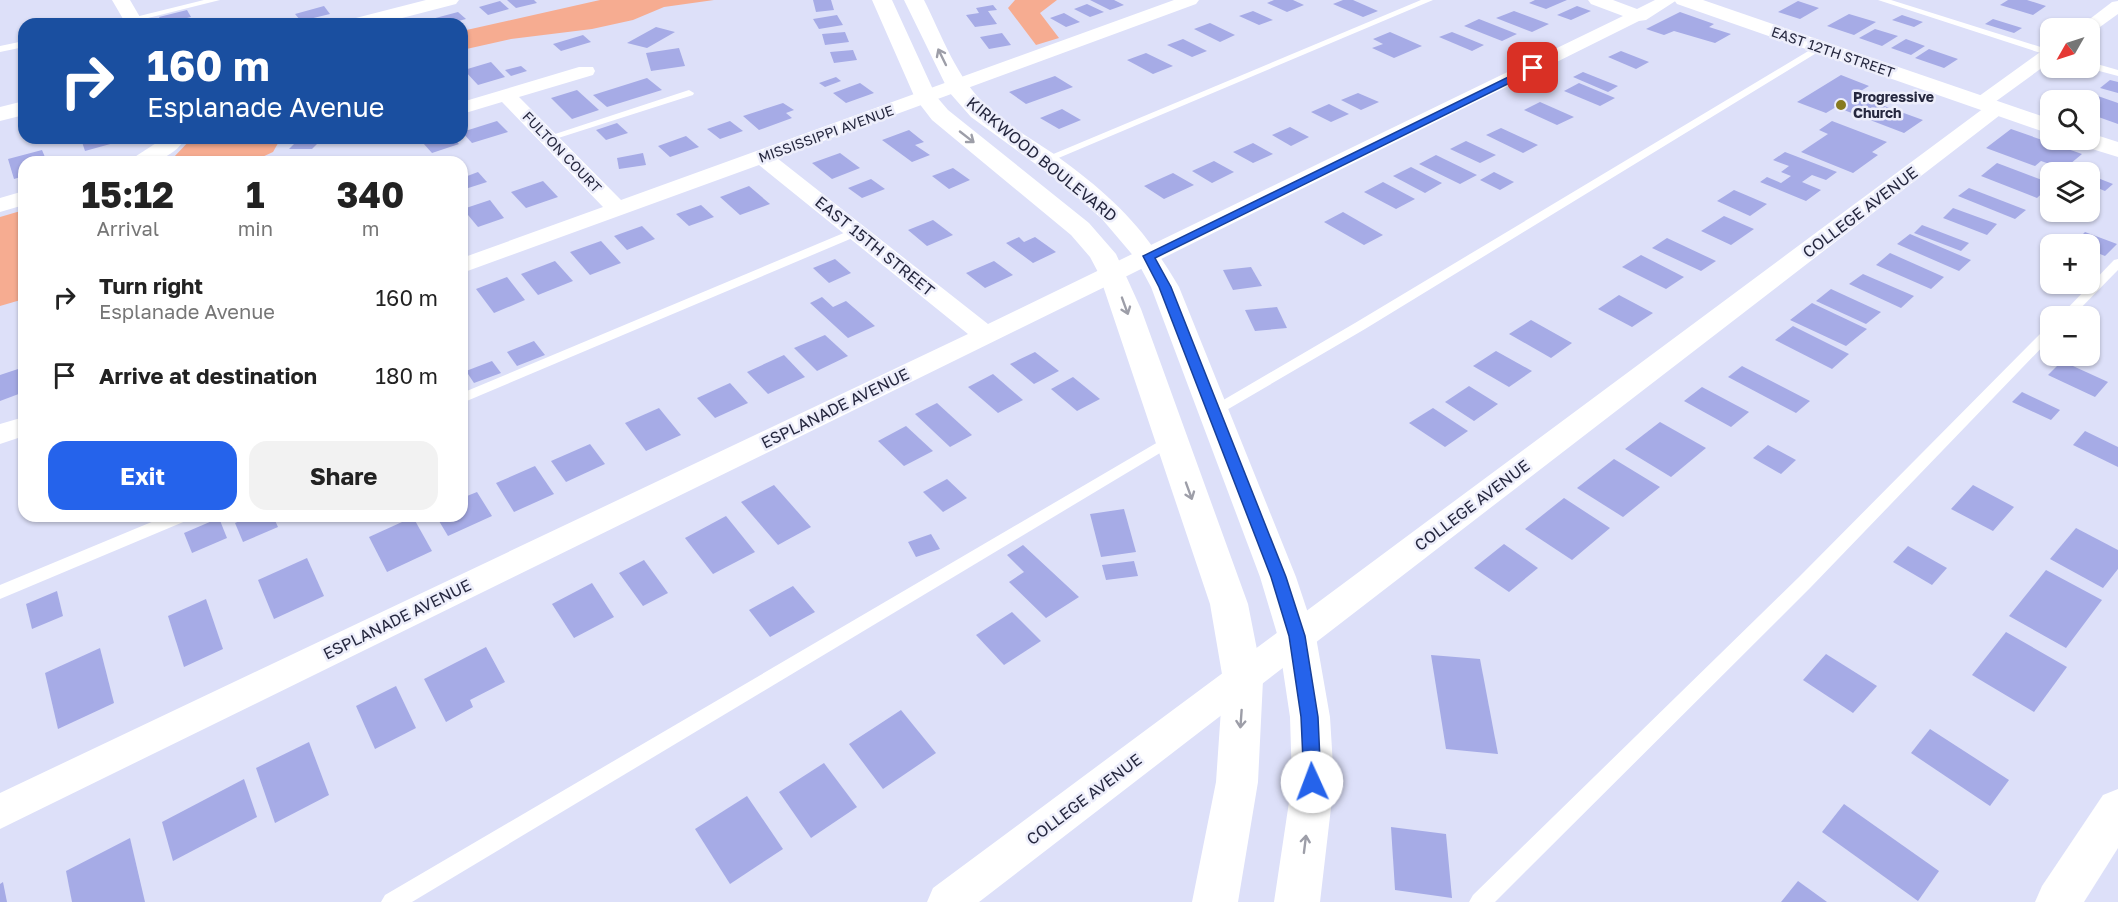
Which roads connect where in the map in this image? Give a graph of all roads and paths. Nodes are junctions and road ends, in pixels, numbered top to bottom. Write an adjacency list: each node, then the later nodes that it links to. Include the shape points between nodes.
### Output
1 (121, 0): 15 (street)
2 (216, 0): 16 (lane)
3 (449, 0): 17 (street)
4 (882, 0): 30 (street, KIRKWOOD BOULEVARD)
5 (914, 0): 27 (street, KIRKWOOD BOULEVARD, one-way to 5)
6 (1190, 0): 27 (street, MISSISSIPPI AVENUE)
7 (1430, 0): 42 (lane)
8 (1597, 0): 14 (street)
9 (1668, 0): 14 (street, ESPLANADE AVENUE)
10 (1684, 0): 20 (street, EAST 12TH STREET)
11 (1882, 0): 22 (lane)
12 (2098, 3): 13 (street)
13 (2117, 7): 18 (street)
14 (1640, 16): 47 (street, ESPLANADE AVENUE)
15 (132, 18)
16 (149, 18)
17 (378, 18)
18 (2100, 19)
19 (18, 46): 21 (lane)
20 (1820, 47): 32 (street, EAST 12TH STREET); 55 (lane)
21 (0, 50)
22 (2040, 51)
23 (2040, 63): 32 (street, COLLEGE AVENUE)
24 (2100, 68): 26 (lane)
25 (586, 71): 29 (street, FULTON COURT)
26 (2118, 74)
27 (957, 87): 30 (street, MISSISSIPPI AVENUE); 42 (street, KIRKWOOD BOULEVARD, via 979,112)
28 (689, 93): 36 (lane)
29 (506, 95): 31 (street, FULTON COURT); 36 (street, FULTON COURT)
30 (926, 98): 41 (street, MISSISSIPPI AVENUE); 50 (street, KIRKWOOD BOULEVARD, one-way to 50, via 940,115 1080,229)
31 (468, 106)
32 (1990, 106): 35 (street, EAST 12TH STREET); 61 (street, COLLEGE AVENUE)
33 (18, 110): 34 (street)
34 (0, 114)
35 (2040, 124)
36 (548, 138): 45 (street, FULTON COURT)
37 (169, 144): 40 (street)
38 (2100, 144): 39 (street)
39 (2118, 150)
40 (150, 156)
41 (763, 158): 45 (street, MISSISSIPPI AVENUE); 46 (street, EAST 15TH STREET)
42 (1044, 160): 47 (street, KIRKWOOD BOULEVARD, via 1104,206)
43 (18, 200): 44 (street)
44 (0, 205)
45 (618, 210): 49 (street, MISSISSIPPI AVENUE)
46 (858, 231): 52 (street, EAST 15TH STREET); 54 (lane)
47 (1149, 256): 50 (street, ESPLANADE AVENUE); 55 (street, KIRKWOOD BOULEVARD, via 1165,287)
48 (2118, 263): 51 (lane)
49 (468, 264)
50 (1113, 274): 52 (street, ESPLANADE AVENUE); 58 (street, KIRKWOOD BOULEVARD, one-way to 58)
51 (2076, 306)
52 (985, 335): 64 (street, ESPLANADE AVENUE)
53 (2040, 342): 69 (lane, via 1805,582)
54 (468, 395)
55 (1213, 412): 61 (street, KIRKWOOD BOULEVARD)
56 (18, 428): 57 (street)
57 (0, 434)
58 (1170, 440): 62 (street, KIRKWOOD BOULEVARD, one-way to 62, via 1229,604); 65 (lane)
59 (168, 522): 60 (lane)
60 (0, 592)
61 (1297, 636): 62 (street, COLLEGE AVENUE); 68 (street, KIRKWOOD BOULEVARD, one-way to 61, via 1312,782 1310,717)
62 (1244, 680): 66 (street, COLLEGE AVENUE); 67 (street, KIRKWOOD BOULEVARD, one-way to 67, via 1237,782)
63 (2118, 809): 70 (street)
64 (0, 812)
65 (392, 902)
66 (947, 902)
67 (1215, 902)
68 (1296, 902)
69 (1480, 902)
70 (2058, 902)

